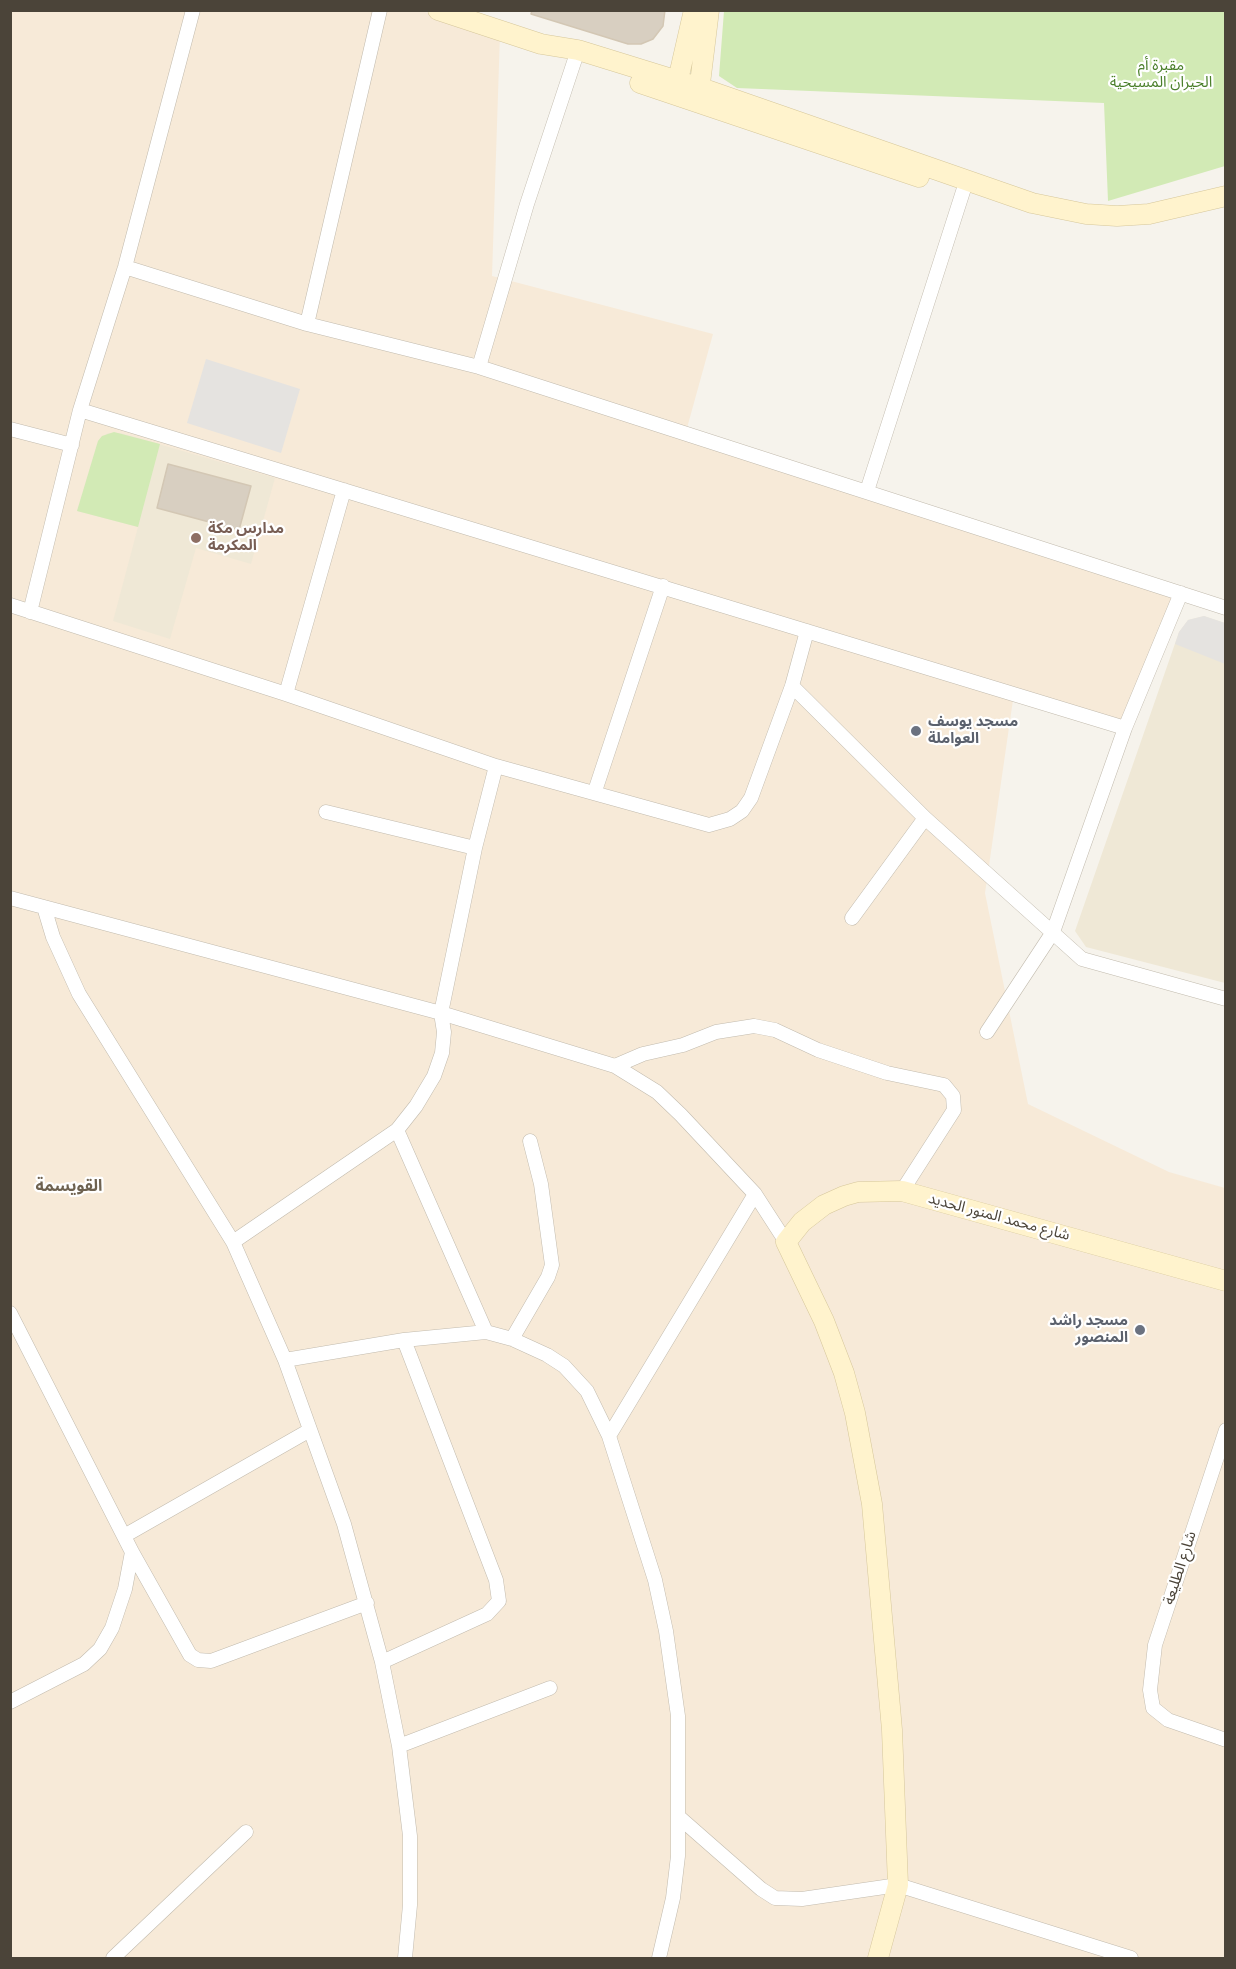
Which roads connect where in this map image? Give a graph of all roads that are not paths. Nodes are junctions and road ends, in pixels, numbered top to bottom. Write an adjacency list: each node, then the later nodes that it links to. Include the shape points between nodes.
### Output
1 (194, 10): 12 (street)
2 (380, 10): 13 (street)
3 (438, 10): 6 (street)
4 (694, 10): 8 (street)
5 (709, 10): 9 (street)
6 (475, 16): 7 (street)
7 (577, 56): 8 (street); 14 (street, via 526,204)
8 (676, 87): 9 (street)
9 (699, 95): 10 (street)
10 (965, 185): 11 (street, via 999,200 1011,197 1086,214 1117,216 1149,214); 19 (street)
11 (1226, 196)
12 (125, 267): 13 (street); 15 (street)
13 (307, 324): 14 (street)
14 (479, 367): 19 (street)
15 (80, 410): 17 (street); 18 (street)
16 (10, 429): 17 (street)
17 (72, 445): 24 (street)
18 (344, 490): 20 (street); 27 (street)
19 (867, 491): 21 (street)
20 (663, 586): 25 (street); 30 (street)
21 (1181, 593): 23 (street); 28 (street)
22 (10, 605): 24 (street)
23 (1226, 608)
24 (30, 612): 27 (street)
25 (807, 631): 26 (street); 28 (street)
26 (792, 686): 30 (street, via 751,798 730,819 710,825); 32 (street)
27 (286, 694): 29 (street)
28 (1125, 728): 37 (street)
29 (496, 766): 30 (street); 33 (street)
30 (595, 791)
31 (326, 812): 33 (street)
32 (925, 818): 36 (street); 37 (street)
33 (475, 848): 39 (street)
34 (10, 898): 35 (street)
35 (44, 907): 39 (street); 46 (street, via 53,937 80,994)
36 (852, 918)
37 (1053, 932): 38 (street, via 1082,959); 40 (street)
38 (1226, 999)
39 (441, 1012): 41 (street); 42 (street, via 442,1053 434,1076)
40 (987, 1032)
41 (615, 1066): 44 (street, via 716,1032 754,1026 775,1030 818,1050 887,1073 944,1084 953,1096 954,1110); 45 (street, via 657,1092)
42 (397, 1130): 46 (street); 50 (street)
43 (530, 1141): 51 (street, via 541,1184 552,1265)
44 (902, 1191): 47 (street, شارع محمد المنور الحديد, via 858,1192 824,1205 802,1222); 48 (street, شارع محمد المنور الحديد)
45 (755, 1194): 47 (street); 55 (street)
46 (233, 1242): 53 (street)
47 (786, 1242): 67 (street, via 844,1373 872,1504 892,1730)
48 (1226, 1281)
49 (10, 1312): 57 (street)
50 (486, 1332): 51 (street); 52 (street)
51 (512, 1339): 55 (street, via 564,1366 587,1391)
52 (404, 1340): 53 (street); 60 (street, via 496,1580 500,1601 487,1614)
53 (285, 1360): 54 (street)
54 (310, 1430): 57 (street); 59 (street)
55 (609, 1436): 65 (street, via 655,1580 666,1630 678,1716)
56 (1224, 1440): 63 (street, شارع الطليعة, via 1155,1645 1150,1690 1153,1708 1167,1720)
57 (124, 1536): 58 (street)
58 (132, 1552): 59 (street, via 190,1655 198,1660 227,1655); 62 (street, via 125,1589 100,1649 84,1664)
59 (367, 1603): 60 (street)
60 (382, 1662): 64 (street)
61 (550, 1688): 64 (street)
62 (10, 1702)
63 (1226, 1740)
64 (399, 1746): 69 (street, via 411,1844)
65 (680, 1818): 67 (street, via 775,1898 802,1899); 70 (street, via 673,1898)
66 (246, 1832): 68 (street)
67 (898, 1885): 71 (street); 72 (street)
68 (113, 1959)
69 (405, 1959)
70 (659, 1959)
71 (878, 1959)
72 (1131, 1959)

